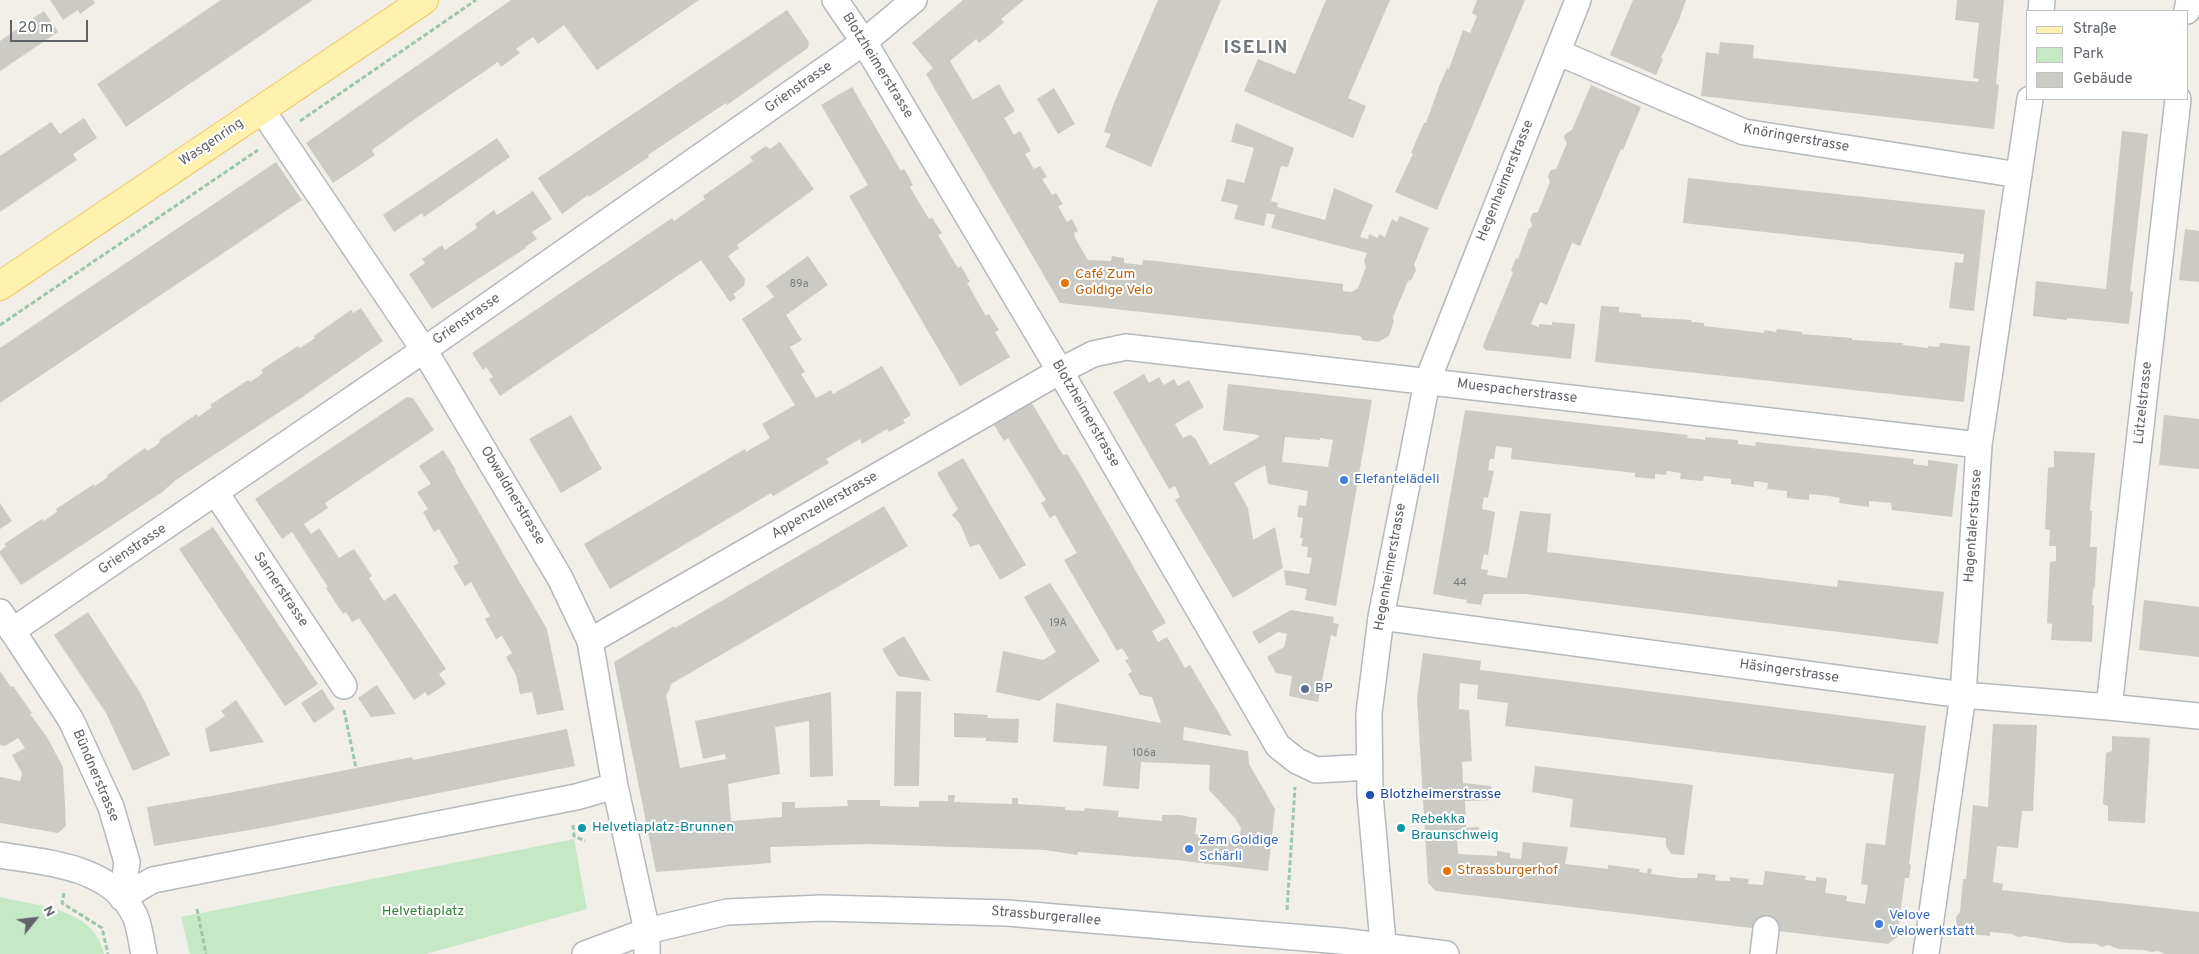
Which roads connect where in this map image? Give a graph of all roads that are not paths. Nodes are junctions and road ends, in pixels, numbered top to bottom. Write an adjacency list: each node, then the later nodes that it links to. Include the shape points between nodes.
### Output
1 (424, 0): 9 (main road, Wasgenring)
2 (835, 0): 5 (street, Blotzheimerstrasse)
3 (914, 0): 5 (street, Grienstrasse)
4 (1578, 0): 6 (street, Hegenheimerstrasse)
5 (864, 42): 12 (street, Grienstrasse); 13 (street, Blotzheimerstrasse)
6 (1557, 52): 10 (street, Knöringerstrasse, via 1744,132); 14 (street, Hegenheimerstrasse)
7 (2030, 100): 10 (street, Hagentalerstrasse)
8 (2178, 100): 22 (street, Lützelstrasse)
9 (262, 110): 11 (main road, Wasgenring); 12 (street, Obwaldnerstrasse)
10 (2020, 175): 15 (street, Hagentalerstrasse)
11 (0, 286)
12 (424, 350): 16 (street, Grienstrasse); 19 (street, Obwaldnerstrasse, via 560,578)
13 (1060, 371): 14 (street, Muespacherstrasse, via 1093,354 1126,347); 19 (street, Appenzellerstrasse); 24 (street, Blotzheimerstrasse, via 1278,746 1297,761 1316,770)
14 (1427, 382): 15 (street, Muespacherstrasse); 17 (street, Hegenheimerstrasse)
15 (1979, 445): 21 (street, Hagentalerstrasse)
16 (216, 493): 18 (street, Grienstrasse); 20 (street, Sarnerstrasse)
17 (1381, 617): 21 (street, Häsingerstrasse); 24 (street, Hegenheimerstrasse, via 1369,713)
18 (6, 622): 27 (street, Bündnerstrasse, via 71,720 111,806 127,862)
19 (590, 640): 25 (street, Obwaldnerstrasse)
20 (344, 686)
21 (1963, 695): 22 (street, Häsingerstrasse); 35 (street, Hagentalerstrasse)
22 (2109, 707): 23 (street, Häsingerstrasse)
23 (2199, 716)
24 (1370, 767): 30 (street, Hegenheimerstrasse)
25 (615, 786): 27 (street, via 566,799 153,880); 29 (street, Obwaldnerstrasse)
26 (0, 855): 27 (street, via 66,867 93,876)
27 (122, 898): 31 (street, via 135,917)
28 (1766, 929): 34 (street)
29 (647, 942): 30 (street, Strassburgerallee, via 727,912 822,908 1006,913 1285,937); 32 (street, Strassburgerallee)
30 (1384, 950): 33 (street, Strassburgerallee)
31 (144, 954)
32 (585, 954)
33 (1446, 954)
34 (1763, 954)
35 (1926, 954)

